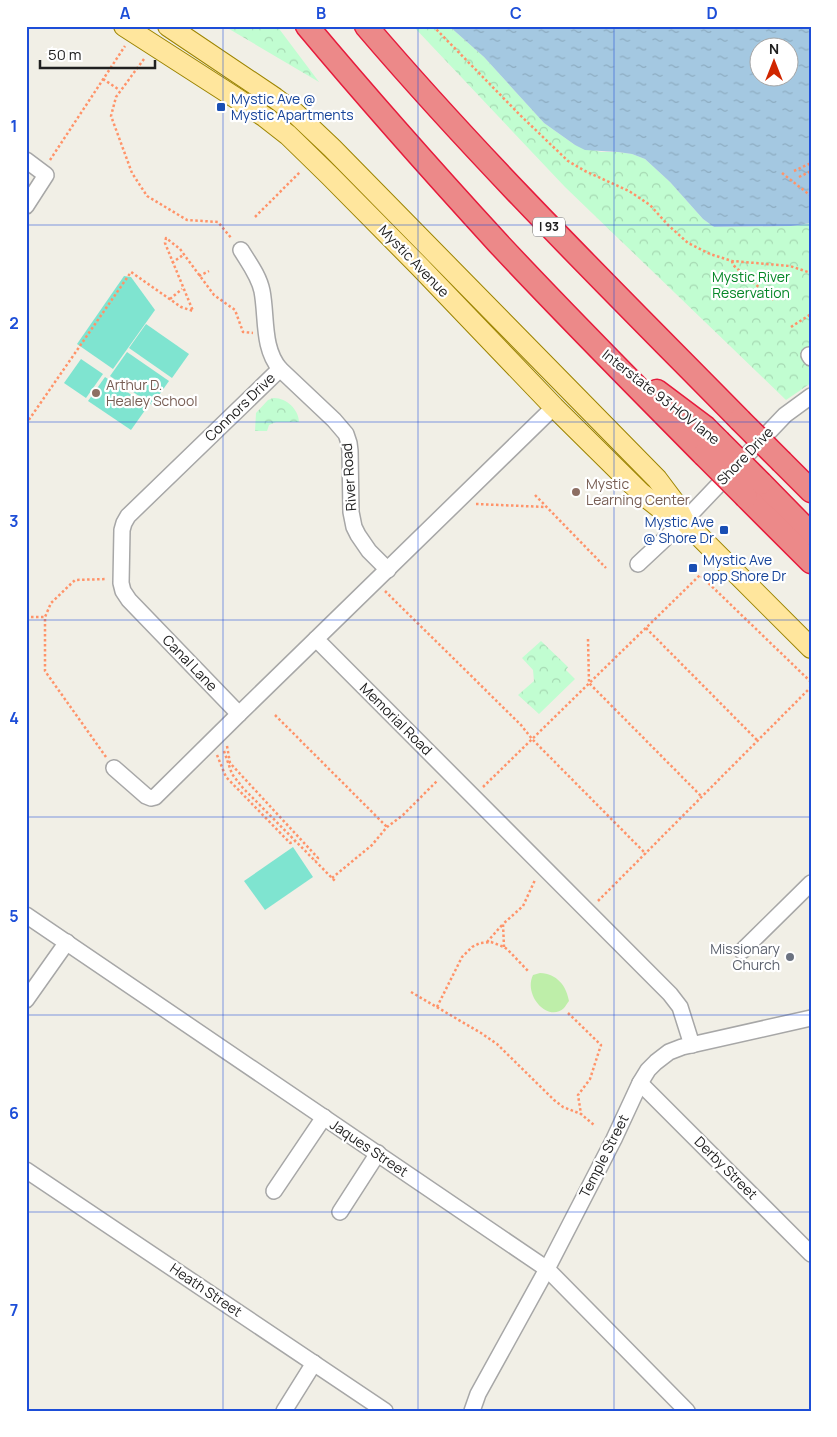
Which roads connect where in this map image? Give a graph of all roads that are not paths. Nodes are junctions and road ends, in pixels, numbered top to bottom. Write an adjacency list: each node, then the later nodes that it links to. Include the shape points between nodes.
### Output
1 (168, 26): 14 (main road, Mystic Avenue, via 275,98 332,148 658,479)
2 (307, 26): 11 (highway, bridge, via 460,201 596,346 712,448)
3 (366, 26): 12 (highway, I 93, bridge, via 510,186)
4 (129, 30): 10 (main road, Mystic Avenue, via 246,104 288,135)
5 (26, 160): 6 (street, via 44,174)
6 (26, 206)
7 (241, 250): 8 (street, Connors Drive, via 262,289 269,350)
8 (280, 369): 13 (street, Connors Drive); 18 (street, River Road, via 346,434 350,451 354,527 369,551)
9 (808, 403): 14 (street, Shore Drive, via 781,419)
10 (554, 407): 14 (main road, Mystic Avenue, via 642,494); 18 (street)
11 (753, 490): 15 (highway); 16 (highway)
12 (811, 491)
13 (131, 513): 21 (street, Canal Lane, via 122,530 123,590)
14 (684, 520): 17 (street, Shore Drive); 20 (main road, Mystic Avenue)
15 (811, 534)
16 (811, 562)
17 (638, 564)
18 (388, 570): 19 (street)
19 (316, 639): 21 (street); 29 (street, Memorial Road, via 670,994 680,1007)
20 (811, 648)
21 (239, 714): 22 (street, via 220,738 153,798)
22 (114, 768)
23 (811, 883): 26 (street)
24 (26, 914): 25 (street, Jaques Street)
25 (67, 942): 27 (street); 31 (street, Jaques Street)
26 (742, 951)
27 (26, 1000)
28 (811, 1018): 29 (street, Temple Street)
29 (692, 1045): 30 (street, Temple Street, via 663,1057 648,1070)
30 (640, 1083): 36 (street, Derby Street); 37 (street, Temple Street)
31 (324, 1117): 32 (street, Jaques Street); 34 (street)
32 (378, 1153): 35 (street); 37 (street, Jaques Street)
33 (26, 1170): 38 (street, Heath Street)
34 (274, 1191)
35 (340, 1212)
36 (811, 1254)
37 (547, 1269): 39 (street, Temple Street); 44 (street, Jaques Street)
38 (314, 1363): 40 (street); 41 (street, Heath Street)
39 (478, 1394): 42 (street, Temple Street); 43 (street, Temple Street)
40 (284, 1411)
41 (385, 1411)
42 (462, 1411)
43 (472, 1411)
44 (687, 1411)

